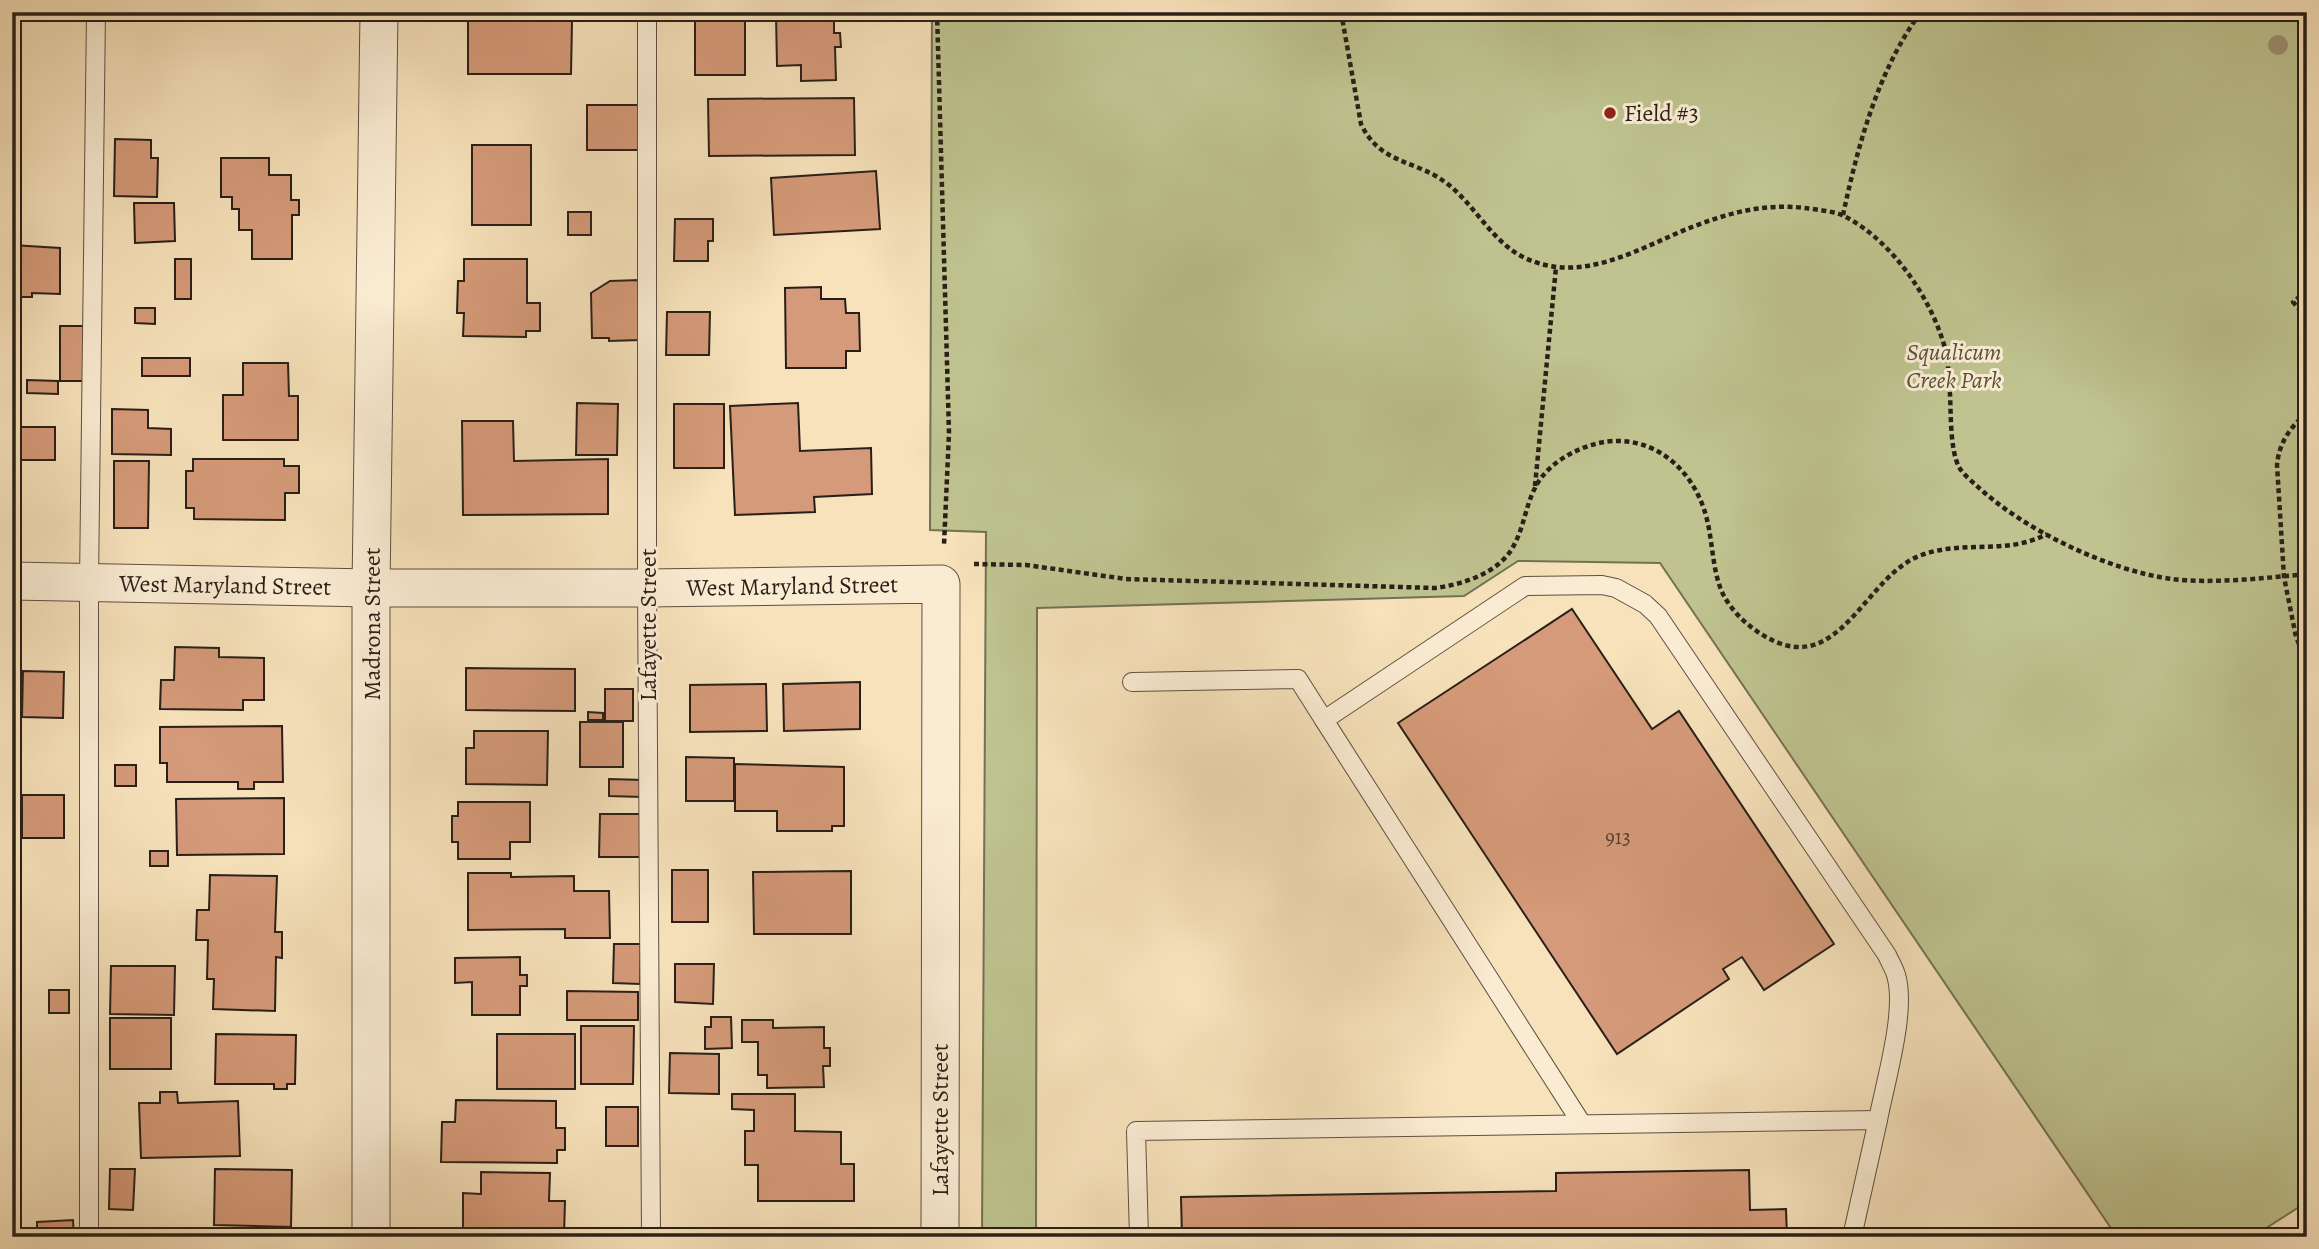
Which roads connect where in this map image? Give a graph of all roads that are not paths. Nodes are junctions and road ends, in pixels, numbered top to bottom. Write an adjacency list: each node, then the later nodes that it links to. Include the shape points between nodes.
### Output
1 (96, 12): 5 (lane)
2 (379, 12): 7 (street, Madrona Street)
3 (647, 12): 8 (lane, Lafayette Street)
4 (12, 581): 5 (street, West Maryland Street)
5 (89, 582): 7 (street, West Maryland Street); 13 (lane)
6 (941, 584): 8 (street, West Maryland Street); 16 (street, Lafayette Street)
7 (371, 588): 8 (street, West Maryland Street); 14 (street, Madrona Street)
8 (647, 588): 15 (lane, Lafayette Street)
9 (1132, 682): 10 (lane, via 1298,679)
10 (1324, 720): 11 (lane, via 1525,586 1602,585 1645,604 1887,956 1896,976 1896,1028); 12 (lane)
11 (1878, 1120): 12 (lane); 18 (lane)
12 (1582, 1124): 17 (lane, via 1136,1131)
13 (89, 1237)
14 (371, 1237)
15 (651, 1237)
16 (940, 1237)
17 (1139, 1237)
18 (1852, 1237)

